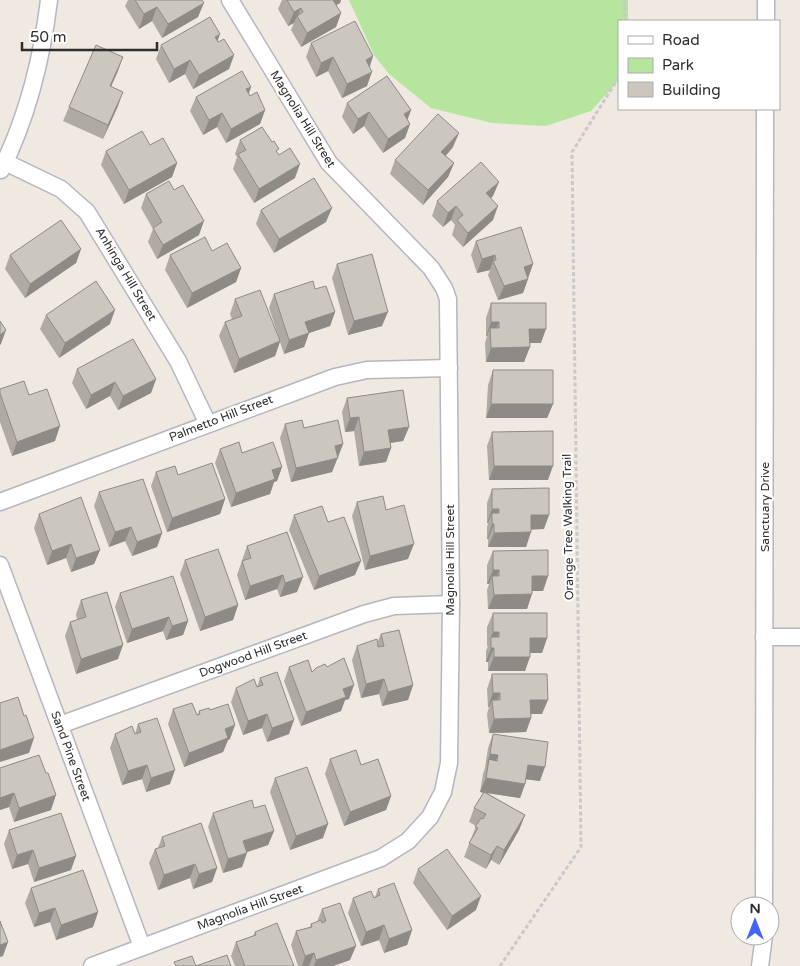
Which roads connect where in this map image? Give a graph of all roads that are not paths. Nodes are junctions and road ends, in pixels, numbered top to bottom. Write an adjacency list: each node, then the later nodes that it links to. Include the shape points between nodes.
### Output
1 (49, 0): 6 (street, via 33,81)
2 (230, 0): 7 (street, Magnolia Hill Street, via 329,163 421,257 444,288 449,305)
3 (766, 0): 4 (street)
4 (766, 20)
5 (765, 110): 12 (street, Sanctuary Drive)
6 (2, 167): 8 (street, Anhinga Hill Street, via 61,189 88,212 178,361)
7 (450, 368): 8 (street, Palmetto Hill Street, via 351,372); 11 (street, Magnolia Hill Street)
8 (208, 424): 9 (street, Palmetto Hill Street)
9 (0, 502)
10 (0, 565): 14 (street, Sand Pine Street)
11 (450, 604): 14 (street, Dogwood Hill Street, via 394,606 364,614); 17 (street, Magnolia Hill Street, via 447,777 438,805 419,831 395,850 366,865)
12 (764, 637): 13 (street); 15 (street, Sanctuary Drive)
13 (800, 637)
14 (60, 725): 17 (street, Sand Pine Street)
15 (764, 896)
16 (763, 946): 19 (street)
17 (142, 947): 18 (street, Magnolia Hill Street)
18 (92, 966)
19 (760, 966)

